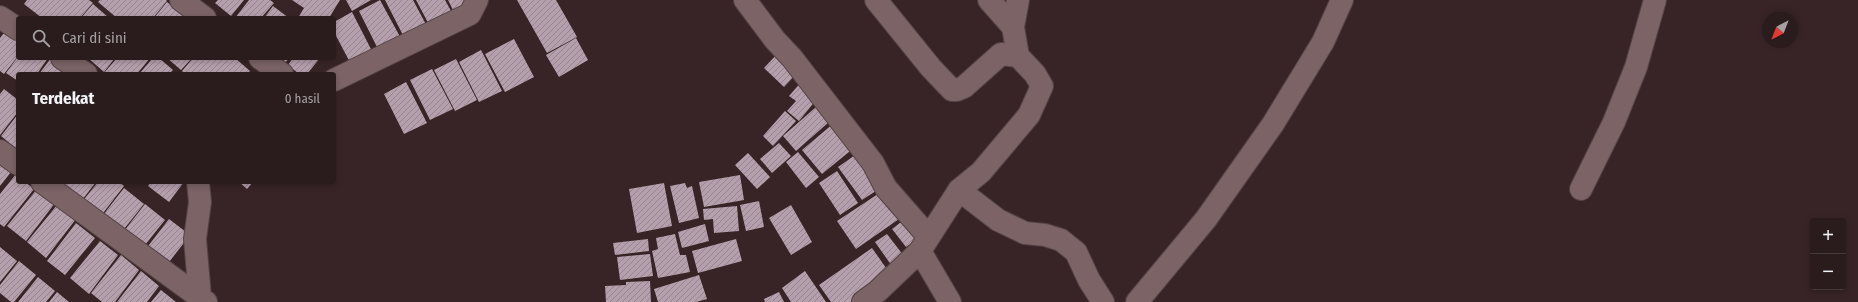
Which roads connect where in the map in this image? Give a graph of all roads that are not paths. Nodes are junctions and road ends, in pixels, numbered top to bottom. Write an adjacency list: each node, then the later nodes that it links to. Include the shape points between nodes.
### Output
1 (181, 0): 9 (street)
2 (478, 0): 18 (street, via 470,14)
3 (745, 0): 25 (street, via 872,162 886,188)
4 (876, 0): 13 (street, via 952,90 964,86 1001,54)
5 (989, 0): 11 (street)
6 (1018, 0): 11 (street)
7 (1342, 0): 30 (street, via 1323,42 1274,124 1206,219)
8 (1655, 0): 23 (street, via 1636,67 1614,122)
9 (202, 16)
10 (0, 17): 12 (street)
11 (1013, 26): 13 (street)
12 (16, 28)
13 (1018, 56): 24 (street, via 1035,74 1042,86 1036,100 1029,115 981,172)
14 (65, 60): 16 (street)
15 (263, 60): 17 (street)
16 (83, 72)
17 (279, 72)
18 (336, 79)
19 (0, 151): 20 (street)
20 (16, 163)
21 (45, 184): 26 (street)
22 (198, 184): 26 (street, via 200,202 195,239)
23 (1581, 188)
24 (959, 190): 25 (street); 29 (street, via 998,220 1025,233 1061,240 1076,252)
25 (924, 243): 27 (street, via 878,291); 28 (street)
26 (203, 299)
27 (863, 302)
28 (950, 302)
29 (1103, 302)
30 (1137, 302)

